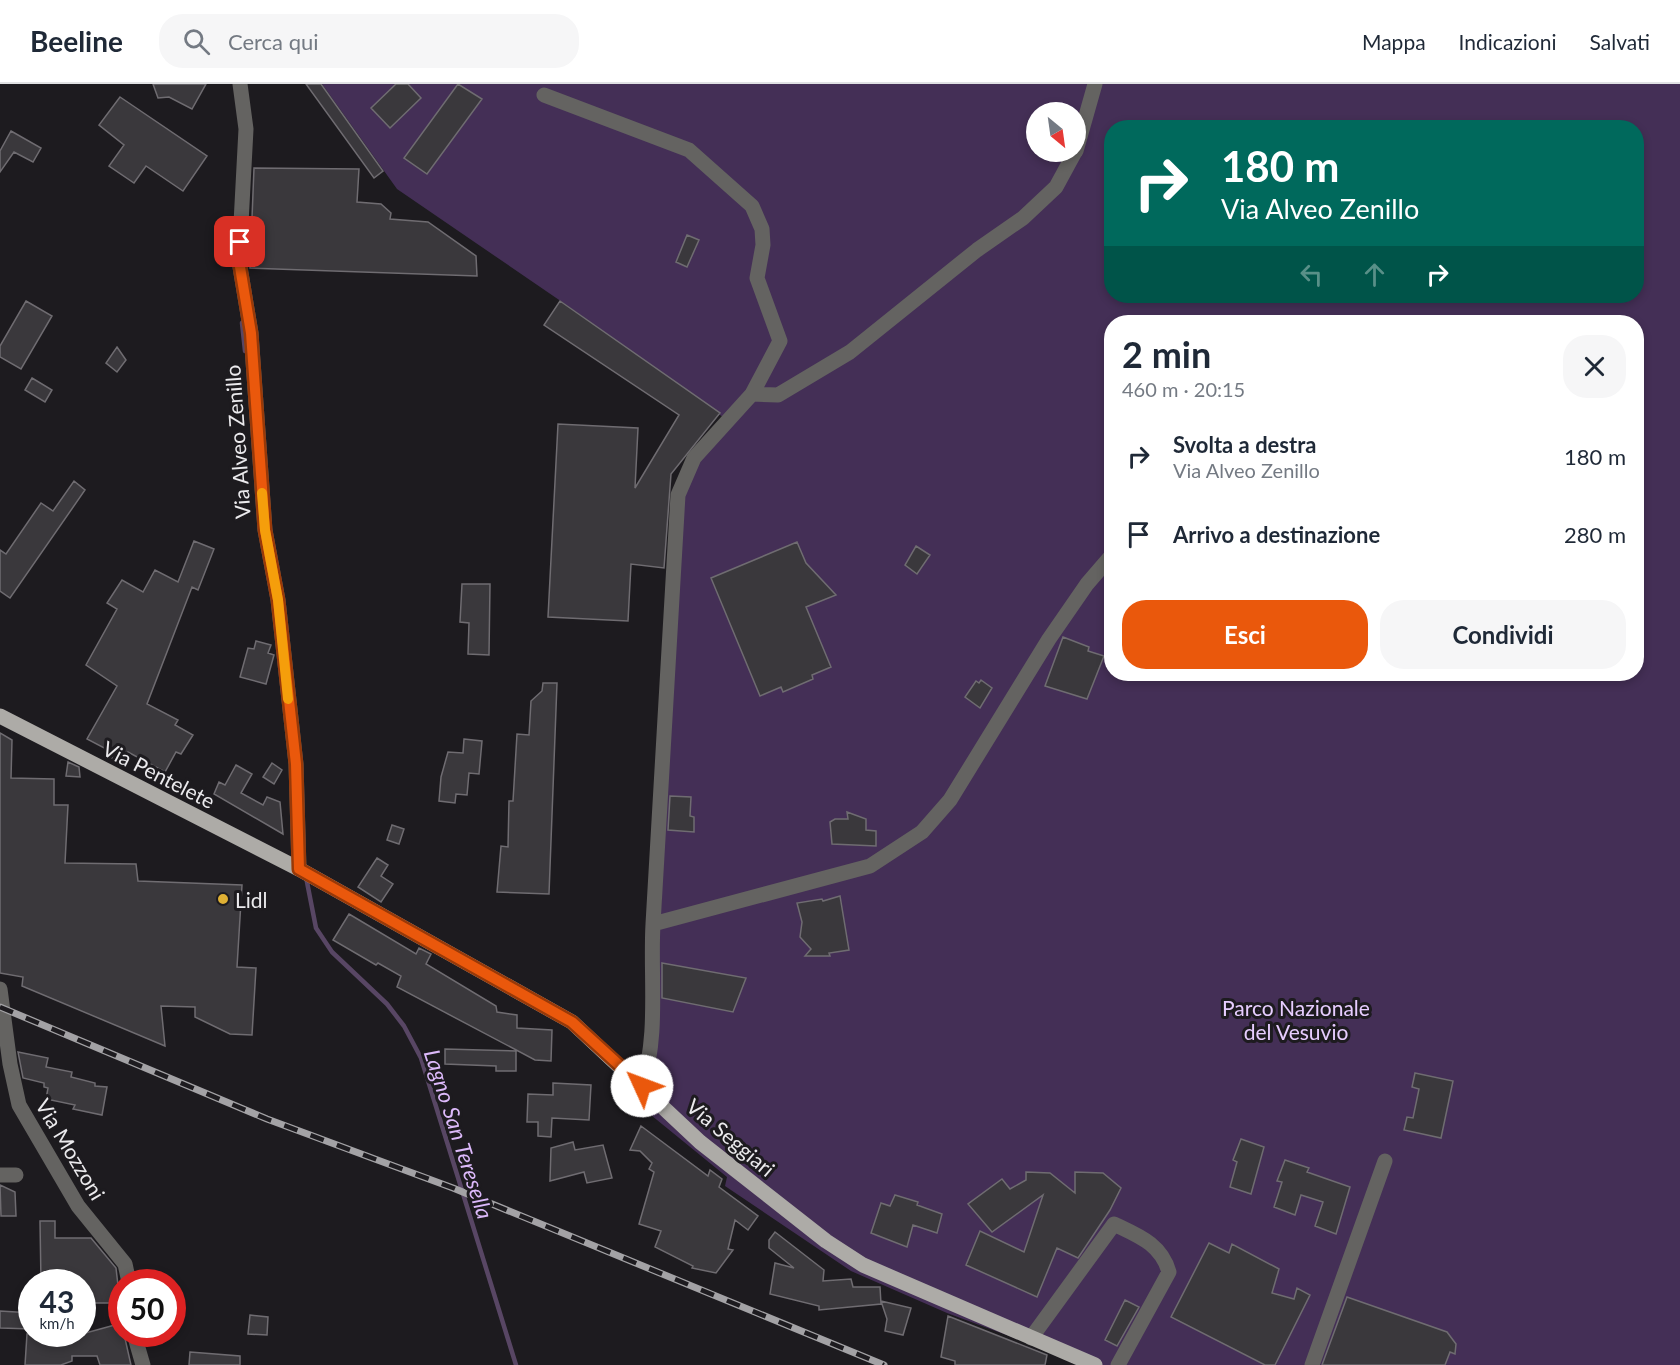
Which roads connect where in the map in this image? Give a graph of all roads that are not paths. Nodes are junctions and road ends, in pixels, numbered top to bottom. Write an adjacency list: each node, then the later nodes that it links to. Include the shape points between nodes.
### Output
1 (240, 84): 9 (street, Via Alveo Zenillo, via 246,129 239,261 251,333 265,530 278,600 296,764)
2 (1095, 84): 4 (street)
3 (544, 94): 6 (street, via 689,150 752,206 762,230 757,278 780,341)
4 (1086, 114)
5 (1069, 162): 6 (street, via 1056,187 1023,218 850,352 778,395)
6 (752, 394): 10 (street, via 694,458 678,495)
7 (1104, 564): 10 (street, via 1049,639 950,800 922,832 870,866)
8 (0, 716): 9 (main road, Via Pentelete)
9 (299, 869): 12 (main road, Via Seggiari, via 572,1022)
10 (653, 924): 12 (street, via 653,1021 649,1065)
11 (0, 989): 16 (street, Via Mozzoni, via 19,1106 78,1206)
12 (642, 1086): 17 (main road, Via Seggiari, via 700,1142 826,1241 863,1265)
13 (1385, 1161): 22 (street)
14 (16, 1174): 15 (street)
15 (0, 1175)
16 (126, 1269)
17 (1031, 1338): 20 (main road, Via Seggiari); 21 (street, via 1114,1224 1143,1238 1164,1255 1169,1272)
18 (138, 1347): 19 (street)
19 (143, 1365)
20 (1095, 1365)
21 (1118, 1365)
22 (1312, 1365)

